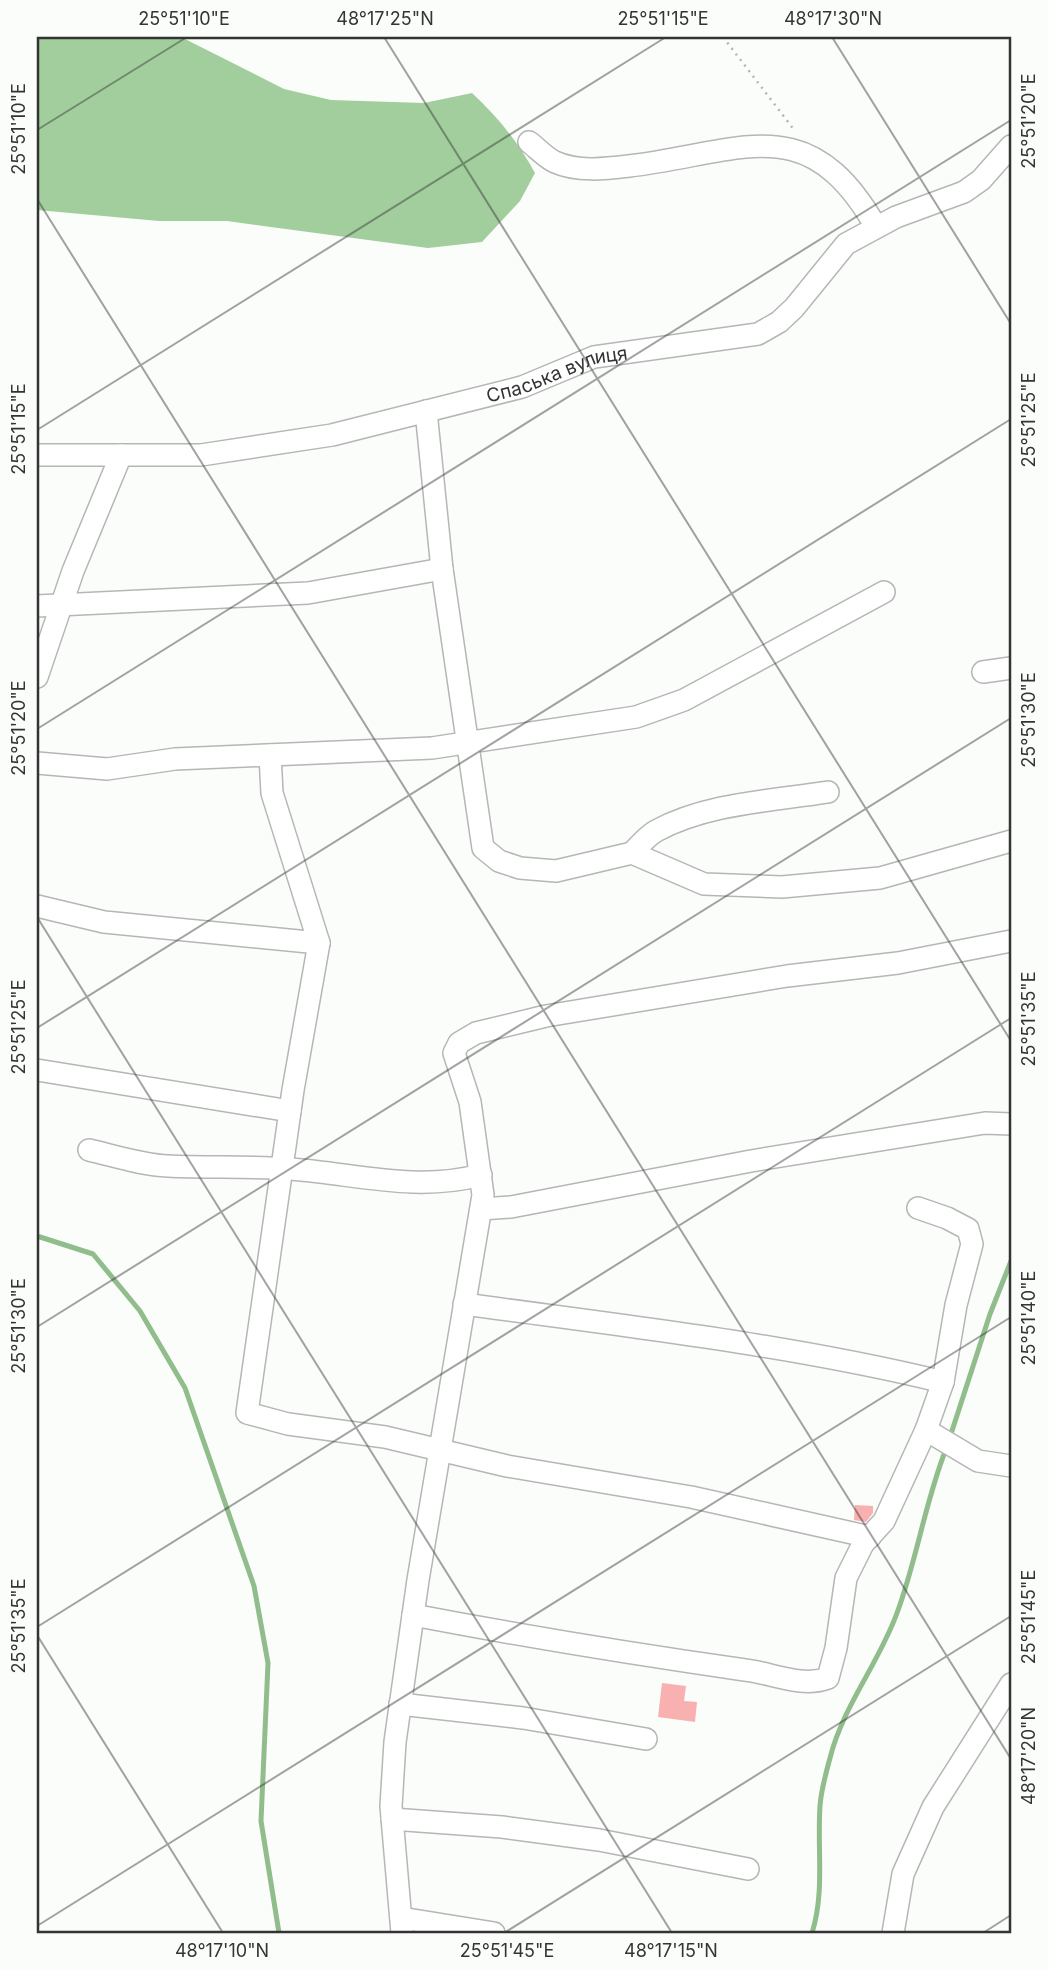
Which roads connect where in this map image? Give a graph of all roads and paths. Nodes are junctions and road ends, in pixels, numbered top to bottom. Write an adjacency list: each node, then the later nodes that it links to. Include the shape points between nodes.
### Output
1 (723, 37): 2 (path)
2 (797, 132)
3 (529, 142): 5 (street, via 554,162 597,170 755,147 791,147 821,159 841,177)
4 (1011, 146): 5 (street, Спаська вулиця, via 964,192)
5 (876, 227): 6 (street, Спаська вулиця, via 846,244 794,308 758,334 594,357 522,387)
6 (426, 411): 8 (street, Спаська вулиця, via 332,435 201,456); 9 (street)
7 (37, 455): 8 (street, Спаська вулиця)
8 (121, 455): 12 (street)
9 (442, 569): 12 (street, via 307,593); 16 (street)
10 (884, 592): 16 (street, via 684,700 636,718)
11 (37, 606): 12 (street)
12 (61, 606): 15 (street)
13 (1011, 668): 14 (street)
14 (983, 672)
15 (37, 677)
16 (468, 744): 17 (street); 21 (street, via 484,848 499,862 556,871)
17 (270, 754): 18 (street, via 107,769); 24 (street, via 272,793)
18 (37, 763)
19 (828, 792): 21 (street, via 732,806 678,821 653,832)
20 (1011, 841): 21 (street, via 880,878 782,887 705,884)
21 (632, 853)
22 (37, 906): 24 (street, via 104,922)
23 (1011, 941): 30 (street, via 898,963 787,976 546,1016 476,1032 459,1043 454,1053 470,1102)
24 (319, 943): 26 (street)
25 (37, 1070): 26 (street)
26 (290, 1111): 29 (street)
27 (1011, 1124): 31 (street, via 973,1125)
28 (89, 1150): 29 (street, via 165,1166)
29 (283, 1168): 30 (street, via 355,1174 402,1184 451,1182); 36 (street, via 247,1413)
30 (481, 1175): 31 (street)
31 (481, 1209): 33 (street)
32 (918, 1209): 34 (street, via 968,1229 972,1244)
33 (464, 1304): 34 (street, via 887,1368); 36 (street)
34 (943, 1382): 35 (street)
35 (934, 1433): 37 (street, via 978,1461); 38 (street, via 884,1521)
36 (440, 1450): 38 (street, via 691,1497); 39 (street)
37 (1011, 1466)
38 (870, 1537): 39 (street, via 846,1578 828,1678 814,1684)
39 (413, 1615): 41 (street)
40 (1011, 1684): 47 (street, via 933,1807 902,1874)
41 (400, 1704): 42 (street); 43 (street)
42 (646, 1739)
43 (392, 1819): 44 (street, via 599,1840); 45 (street)
44 (748, 1869)
45 (401, 1926): 46 (street)
46 (494, 1933)
47 (893, 1933)

